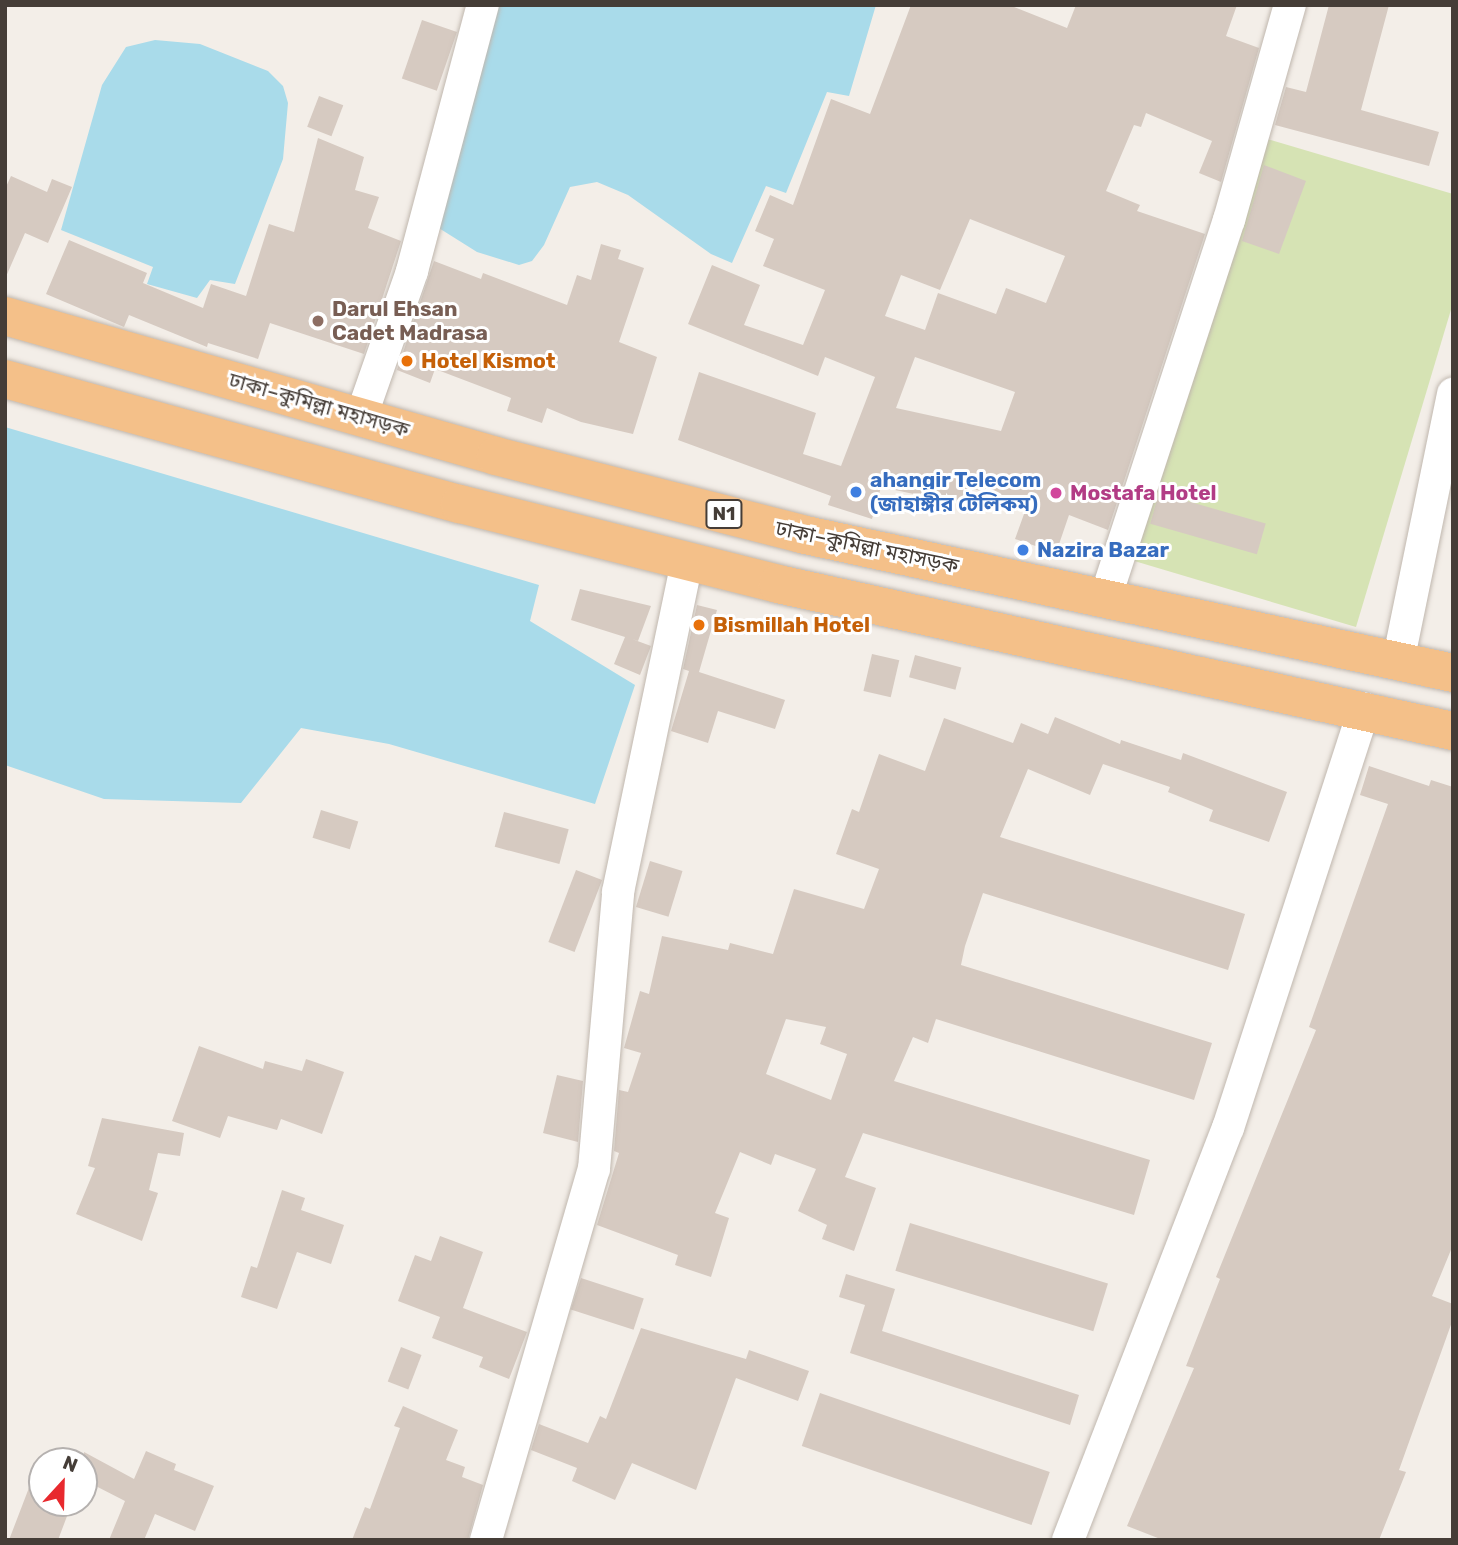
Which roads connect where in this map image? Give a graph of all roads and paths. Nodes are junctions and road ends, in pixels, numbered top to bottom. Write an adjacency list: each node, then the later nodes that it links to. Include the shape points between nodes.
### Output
1 (483, 5): 6 (street, via 412,271)
2 (1290, 5): 8 (street, via 1229,220)
3 (5, 316): 6 (highway, ঢাকা–কুমিল্লা মহাসড়ক / N1)
4 (5, 379): 7 (highway)
5 (1453, 394): 9 (street)
6 (361, 417): 8 (highway, ঢাকা–কুমিল্লা মহাসড়ক / N1, via 801,534)
7 (687, 562): 11 (highway); 13 (street, via 618,892 594,1169)
8 (1105, 599): 9 (highway, ঢাকা–কুমিল্লা মহাসড়ক / N1)
9 (1398, 662): 10 (highway, ঢাকা–কুমিল্লা মহাসড়ক / N1)
10 (1453, 673)
11 (1364, 709): 12 (highway); 14 (street, via 1228,1128)
12 (1453, 731)
13 (486, 1540)
14 (1068, 1540)

